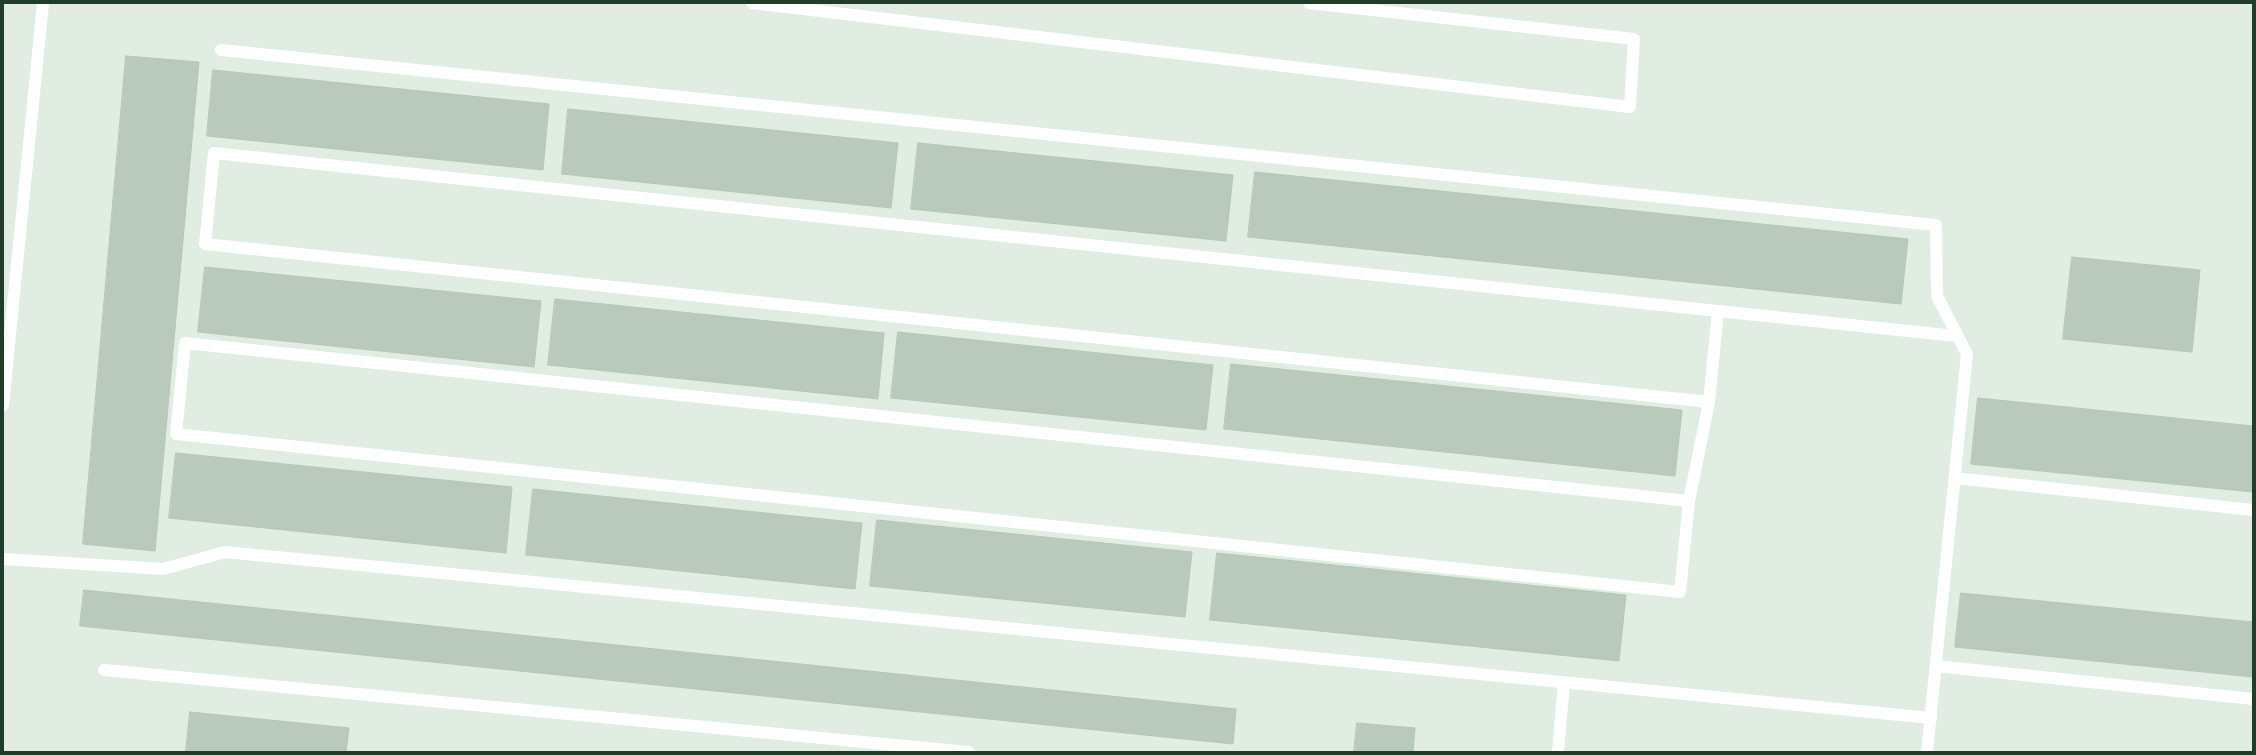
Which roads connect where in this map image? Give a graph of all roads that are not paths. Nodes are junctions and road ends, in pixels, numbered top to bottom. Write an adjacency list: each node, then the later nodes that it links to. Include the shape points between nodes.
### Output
1 (43, 3): 8 (street)
2 (752, 3): 3 (street, via 1630,107 1634,39)
3 (1309, 3)
4 (221, 50): 6 (street, via 1936,225 1937,296)
5 (1718, 311): 6 (street); 7 (street); 7 (street, via 214,153 205,244)
6 (1956, 336): 9 (street, via 1967,354)
7 (1709, 402): 10 (street)
8 (3, 405)
9 (1955, 478): 11 (street); 13 (street)
10 (1689, 501): 10 (street, via 1680,592 176,434 185,343)
11 (2253, 510)
12 (3, 559): 15 (street, via 164,570 225,552)
13 (1936, 666): 16 (street); 17 (street)
14 (104, 670): 18 (street)
15 (1564, 683): 17 (street); 19 (street)
16 (2253, 699)
17 (1931, 718): 20 (street)
18 (969, 752)
19 (1558, 752)
20 (1927, 752)

